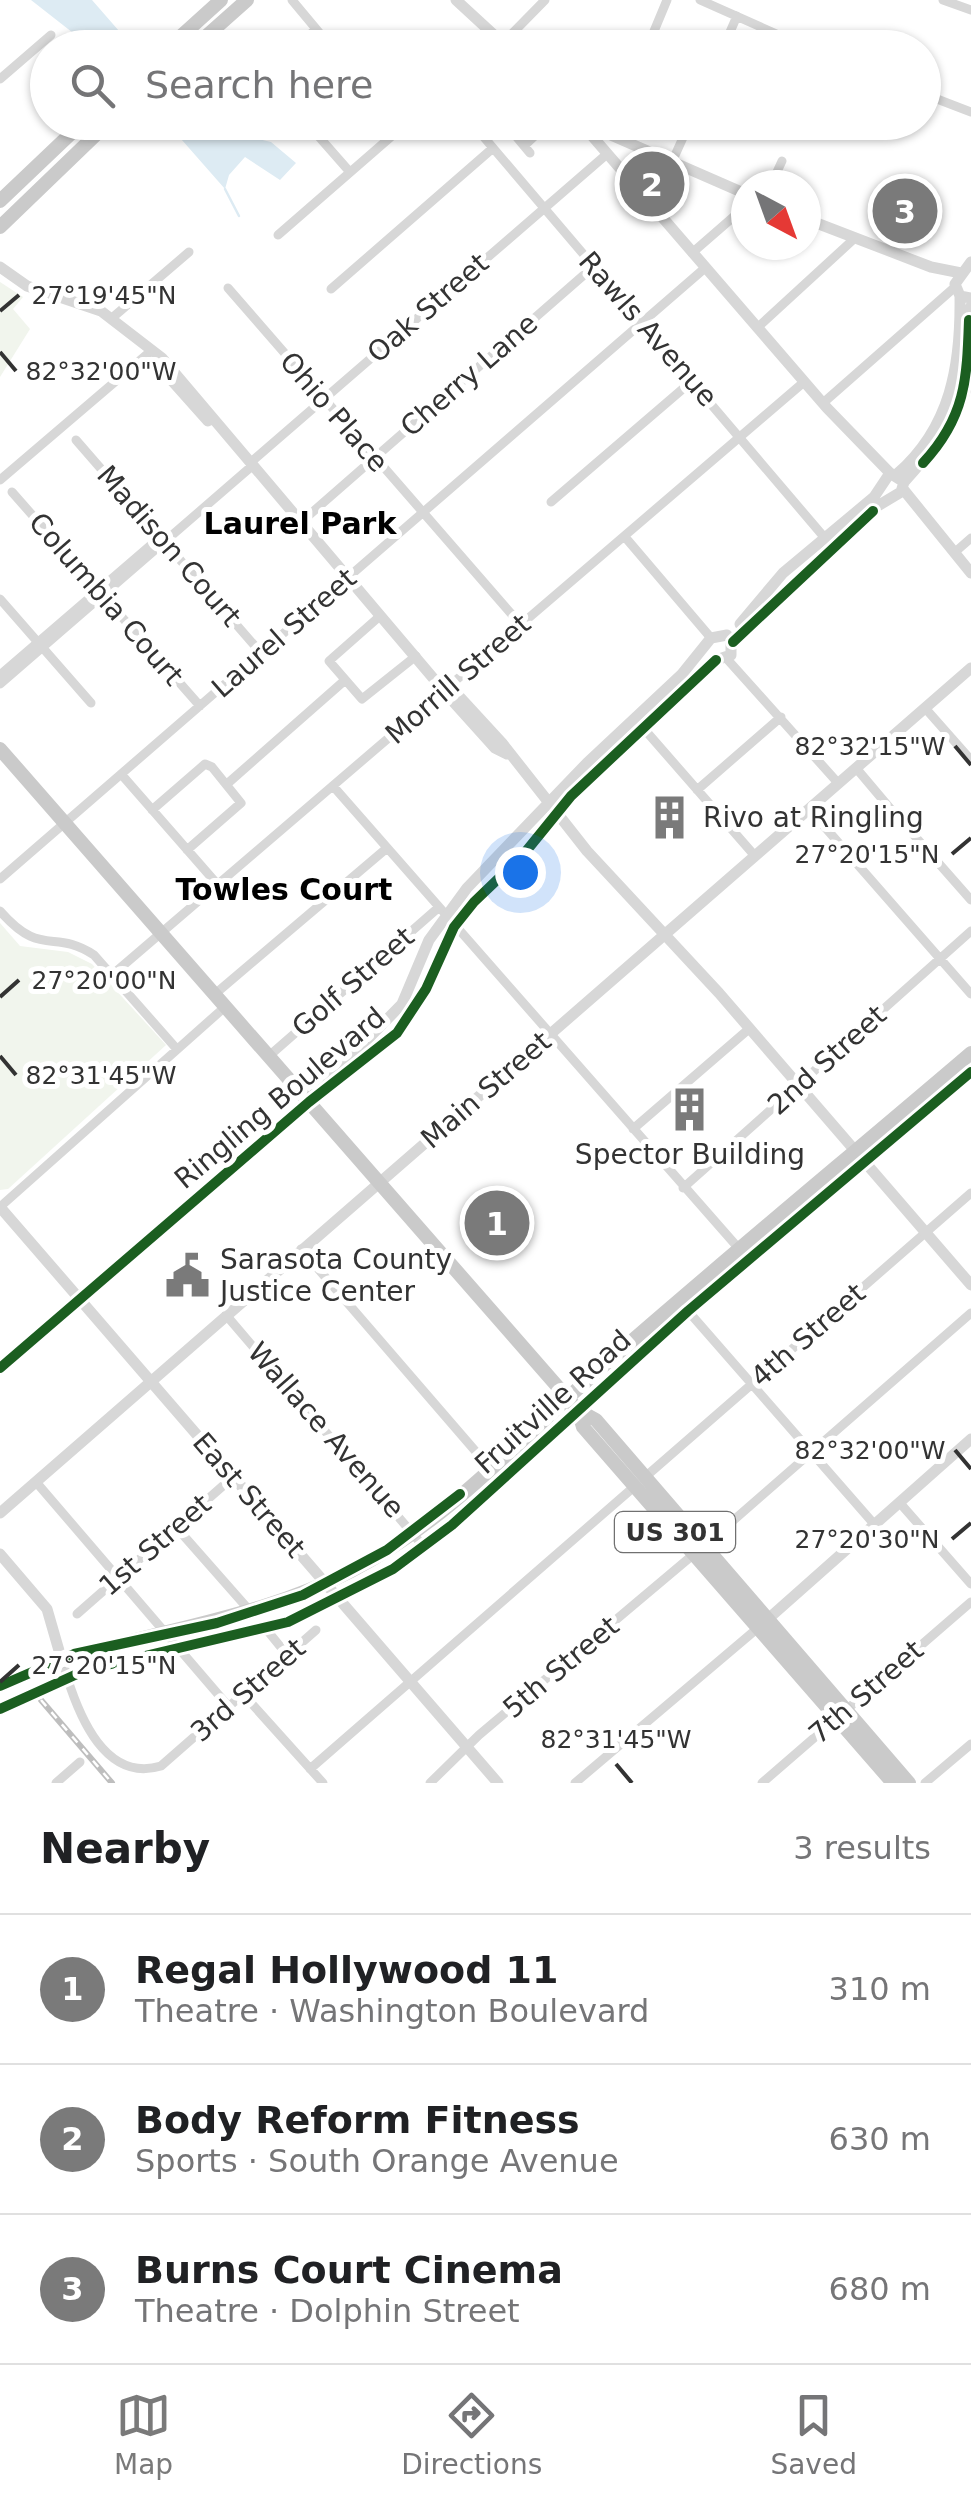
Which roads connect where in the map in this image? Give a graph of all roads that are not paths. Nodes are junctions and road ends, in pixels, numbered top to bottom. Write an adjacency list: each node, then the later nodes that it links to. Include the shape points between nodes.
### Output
1 (221, 0): 12 (main road)
2 (247, 0): 13 (main road)
3 (292, 0): 11 (street)
4 (456, 0): 14 (street)
5 (545, 0): 15 (street)
6 (667, 0): 16 (street)
7 (700, 0): 10 (street)
8 (943, 0): 9 (street)
9 (971, 10)
10 (737, 16): 17 (street); 18 (street)
11 (316, 29)
12 (188, 30)
13 (214, 30)
14 (486, 30)
15 (517, 30)
16 (654, 30)
17 (731, 30)
18 (768, 30)
19 (30, 53): 20 (street)
20 (0, 79)
21 (941, 101): 22 (street)
22 (971, 112)
23 (63, 140): 34 (main road)
24 (72, 140): 36 (main road)
25 (89, 140): 36 (main road)
26 (321, 140): 41 (street)
27 (383, 140): 41 (street)
28 (486, 140): 35 (street, Rawls Avenue)
29 (519, 140): 30 (street, via 527,150)
30 (534, 140)
31 (595, 140): 37 (street)
32 (633, 140): 39 (street)
33 (682, 140): 39 (street)
34 (54, 148): 42 (main road); 44 (main road)
35 (493, 148): 45 (street, Rawls Avenue); 58 (street)
36 (73, 154): 42 (main road)
37 (606, 154): 45 (street, Oak Street); 52 (street)
38 (782, 161): 40 (street)
39 (672, 162): 43 (street)
40 (778, 170)
41 (349, 172): 49 (street)
42 (47, 178): 48 (main road)
43 (731, 188)
44 (0, 201)
45 (544, 207): 54 (street, Rawls Avenue); 66 (street, Oak Street)
46 (731, 219): 52 (street)
47 (821, 225): 50 (street)
48 (0, 227)
49 (278, 235)
50 (855, 238): 56 (street); 62 (street)
51 (189, 252): 60 (street)
52 (692, 253): 55 (street)
53 (0, 267): 60 (street, via 27,286)
54 (593, 267): 61 (street, Rawls Avenue); 70 (street, Cherry Lane)
55 (705, 268): 61 (street, Laurel Street); 62 (street)
56 (964, 280): 67 (street); 73 (street, via 956,379 928,444)
57 (228, 288): 66 (street, Ohio Place)
58 (331, 289)
59 (971, 306): 73 (street, via 959,406 937,447)
60 (112, 318): 63 (street)
61 (642, 322): 64 (street, Rawls Avenue); 76 (street, Laurel Street)
62 (757, 328): 65 (street)
63 (151, 351): 71 (street); 72 (street)
64 (692, 380): 68 (street, Rawls Avenue); 75 (street)
65 (804, 382): 67 (street); 68 (street, Morrill Street)
66 (323, 398): 70 (street, Ohio Place); 71 (street, Oak Street)
67 (823, 403): 73 (street)
68 (739, 438): 78 (street, Morrill Street); 79 (street, Rawls Avenue)
69 (76, 440): 81 (street, Madison Court)
70 (374, 457): 76 (street, Ohio Place); 77 (street, Cherry Lane)
71 (250, 464): 77 (street); 81 (street, Oak Street)
72 (0, 480)
73 (893, 485): 79 (street); 82 (street); 89 (street)
74 (12, 492): 85 (street, Columbia Court)
75 (551, 502)
76 (423, 513): 84 (street, Laurel Street); 88 (street, Ohio Place)
77 (300, 524): 84 (street)
78 (624, 536): 88 (street, Morrill Street); 90 (street)
79 (824, 536): 89 (street, via 783,572)
80 (971, 538): 82 (street)
81 (162, 539): 85 (street, Oak Street); 92 (street, Madison Court)
82 (954, 553): 83 (street)
83 (971, 573)
84 (348, 578): 87 (street); 92 (street, Laurel Street)
85 (100, 593): 91 (street, Oak Street); 101 (street, Columbia Court)
86 (0, 599): 91 (street)
87 (380, 616): 93 (street); 97 (street, via 329,661)
88 (521, 625): 99 (street, Morrill Street)
89 (730, 638): 90 (street); 94 (street)
90 (709, 643): 94 (street); 113 (street, Ringling Boulevard)
91 (40, 645): 96 (street); 98 (street); 100 (street)
92 (261, 653): 101 (street, Laurel Street)
93 (416, 656): 97 (street, via 362,699); 99 (street)
94 (722, 659): 103 (street); 104 (street, Ringling Boulevard)
95 (971, 668): 102 (street, Main Street)
96 (0, 676)
97 (344, 681): 110 (street)
98 (0, 684)
99 (446, 690): 111 (street, Morrill Street); 113 (street)
100 (92, 704)
101 (200, 706): 108 (street, Laurel Street)
102 (925, 708): 106 (street); 107 (street, Main Street)
103 (781, 718): 109 (street); 112 (street)
104 (645, 730): 112 (street); 113 (street, Ringling Boulevard)
105 (0, 749): 117 (main road, US 301)
106 (971, 760)
107 (856, 768): 109 (street, Main Street); 116 (street)
108 (121, 774): 115 (street); 117 (street, Laurel Street)
109 (838, 783): 114 (street, Main Street)
110 (226, 784): 115 (street, via 206,764); 120 (street, via 241,805)
111 (334, 786): 119 (street); 123 (street, Morrill Street)
112 (697, 790): 121 (street)
113 (554, 809): 126 (street, Ringling Boulevard); 127 (street, Ringling Boulevard); 130 (street)
114 (809, 809): 121 (street, Main Street); 131 (street)
115 (152, 810): 120 (street)
116 (894, 812)
117 (66, 824): 122 (street, Laurel Street); 129 (main road, US 301)
118 (905, 825): 124 (street)
119 (386, 848): 126 (street); 134 (street)
120 (187, 850): 123 (street)
121 (756, 856): 130 (street, Main Street)
122 (0, 879)
123 (218, 885): 129 (street, Morrill Street)
124 (971, 900)
125 (0, 912): 132 (street, via 27,938 83,948)
126 (441, 912): 127 (street); 139 (street, Golf Street); 142 (street, Ringling Boulevard, via 402,1004)
127 (454, 927): 136 (street); 142 (street, Ringling Boulevard, via 397,1033)
128 (971, 931): 131 (street, 2nd Street)
129 (162, 933): 132 (street, Morrill Street); 134 (main road, US 301)
130 (664, 935): 135 (street); 136 (street, Main Street)
131 (940, 960): 133 (street); 141 (street, 2nd Street)
132 (112, 975): 137 (street)
133 (971, 994)
134 (220, 1001): 137 (street); 139 (main road, US 301)
135 (750, 1028): 141 (street); 143 (street)
136 (550, 1034): 143 (street); 145 (street, Main Street)
137 (175, 1047): 148 (street)
138 (971, 1053): 144 (main road, Fruitville Road)
139 (269, 1056): 142 (main road, US 301)
140 (971, 1072): 144 (main road, Fruitville Road)
141 (799, 1085): 144 (street); 146 (street, 2nd Street)
142 (309, 1102): 145 (main road, US 301); 153 (street, Ringling Boulevard)
143 (633, 1129): 146 (street)
144 (861, 1156): 149 (street); 151 (main road, Fruitville Road)
145 (380, 1183): 150 (street, Main Street); 160 (main road, US 301)
146 (683, 1188): 151 (street)
147 (971, 1193): 149 (street, 4th Street)
148 (0, 1208): 153 (street, East Street)
149 (926, 1232): 152 (street); 159 (street, 4th Street)
150 (301, 1249): 156 (street, Main Street); 163 (street)
151 (745, 1255): 154 (main road, Fruitville Road); 160 (main road, Fruitville Road)
152 (971, 1284)
153 (79, 1300): 157 (street, Ringling Boulevard); 158 (street, East Street)
154 (688, 1311): 159 (street); 160 (main road, Fruitville Road)
155 (971, 1313): 162 (street, 5th Street)
156 (226, 1315): 158 (street, Main Street); 171 (street, Wallace Avenue)
157 (0, 1368)
158 (149, 1381): 164 (street, East Street); 165 (street, Main Street)
159 (752, 1384): 162 (street); 166 (street, 4th Street)
160 (573, 1404): 163 (main road, Fruitville Road); 166 (main road, US 301, via 596,1420); 172 (main road, Fruitville Road)
161 (971, 1439): 167 (street)
162 (810, 1452): 169 (street); 173 (street, 5th Street)
163 (490, 1468): 171 (main road, Fruitville Road)
164 (233, 1477): 170 (street, 1st Street); 176 (street, East Street)
165 (36, 1482): 168 (street, Main Street); 175 (street)
166 (640, 1482): 173 (main road, US 301); 190 (street, 4th Street)
167 (899, 1502): 169 (street); 177 (street)
168 (0, 1513)
169 (874, 1524): 182 (street)
170 (176, 1528): 175 (street, 1st Street); 180 (street)
171 (412, 1532): 172 (street, Wallace Avenue); 176 (main road, Fruitville Road)
172 (424, 1547): 178 (main road, Fruitville Road)
173 (699, 1550): 182 (main road, US 301); 182 (main road, US 301, via 755,1604); 197 (street, 5th Street)
174 (0, 1554): 188 (street, via 46,1609)
175 (117, 1578): 181 (street, 1st Street); 185 (street)
176 (326, 1584): 178 (street, East Street); 180 (main road, Fruitville Road)
177 (971, 1584)
178 (340, 1599): 183 (main road, Fruitville Road); 190 (street, East Street)
179 (971, 1602): 195 (street, 7th Street)
180 (252, 1612): 185 (main road, Fruitville Road)
181 (76, 1614)
182 (763, 1623): 195 (main road, US 301); 204 (street)
183 (266, 1629): 186 (main road, Fruitville Road); 187 (street)
184 (316, 1630): 187 (street, 3rd Street)
185 (165, 1633): 186 (street); 188 (main road, Fruitville Road)
186 (178, 1649): 189 (main road, Fruitville Road); 193 (street)
187 (288, 1656): 192 (street, 3rd Street)
188 (62, 1658): 189 (street); 191 (main road, Fruitville Road)
189 (67, 1677): 193 (street, 3rd Street, via 90,1739 112,1766 131,1774 156,1770); 194 (main road, Fruitville Road)
190 (410, 1681): 197 (street, East Street); 199 (street, 4th Street)
191 (0, 1686)
192 (244, 1695): 193 (street, 3rd Street); 199 (street)
193 (229, 1707)
194 (0, 1709)
195 (841, 1714): 205 (street, 7th Street); 206 (main road, US 301); 207 (main road, US 301)
196 (971, 1744): 208 (street)
197 (468, 1748): 202 (street, 5th Street); 203 (street, East Street)
198 (80, 1762): 200 (street)
199 (310, 1769): 201 (street)
200 (56, 1783)
201 (322, 1783)
202 (430, 1783)
203 (498, 1783)
204 (575, 1783)
205 (762, 1783)
206 (892, 1783)
207 (909, 1783)
208 (925, 1783)

